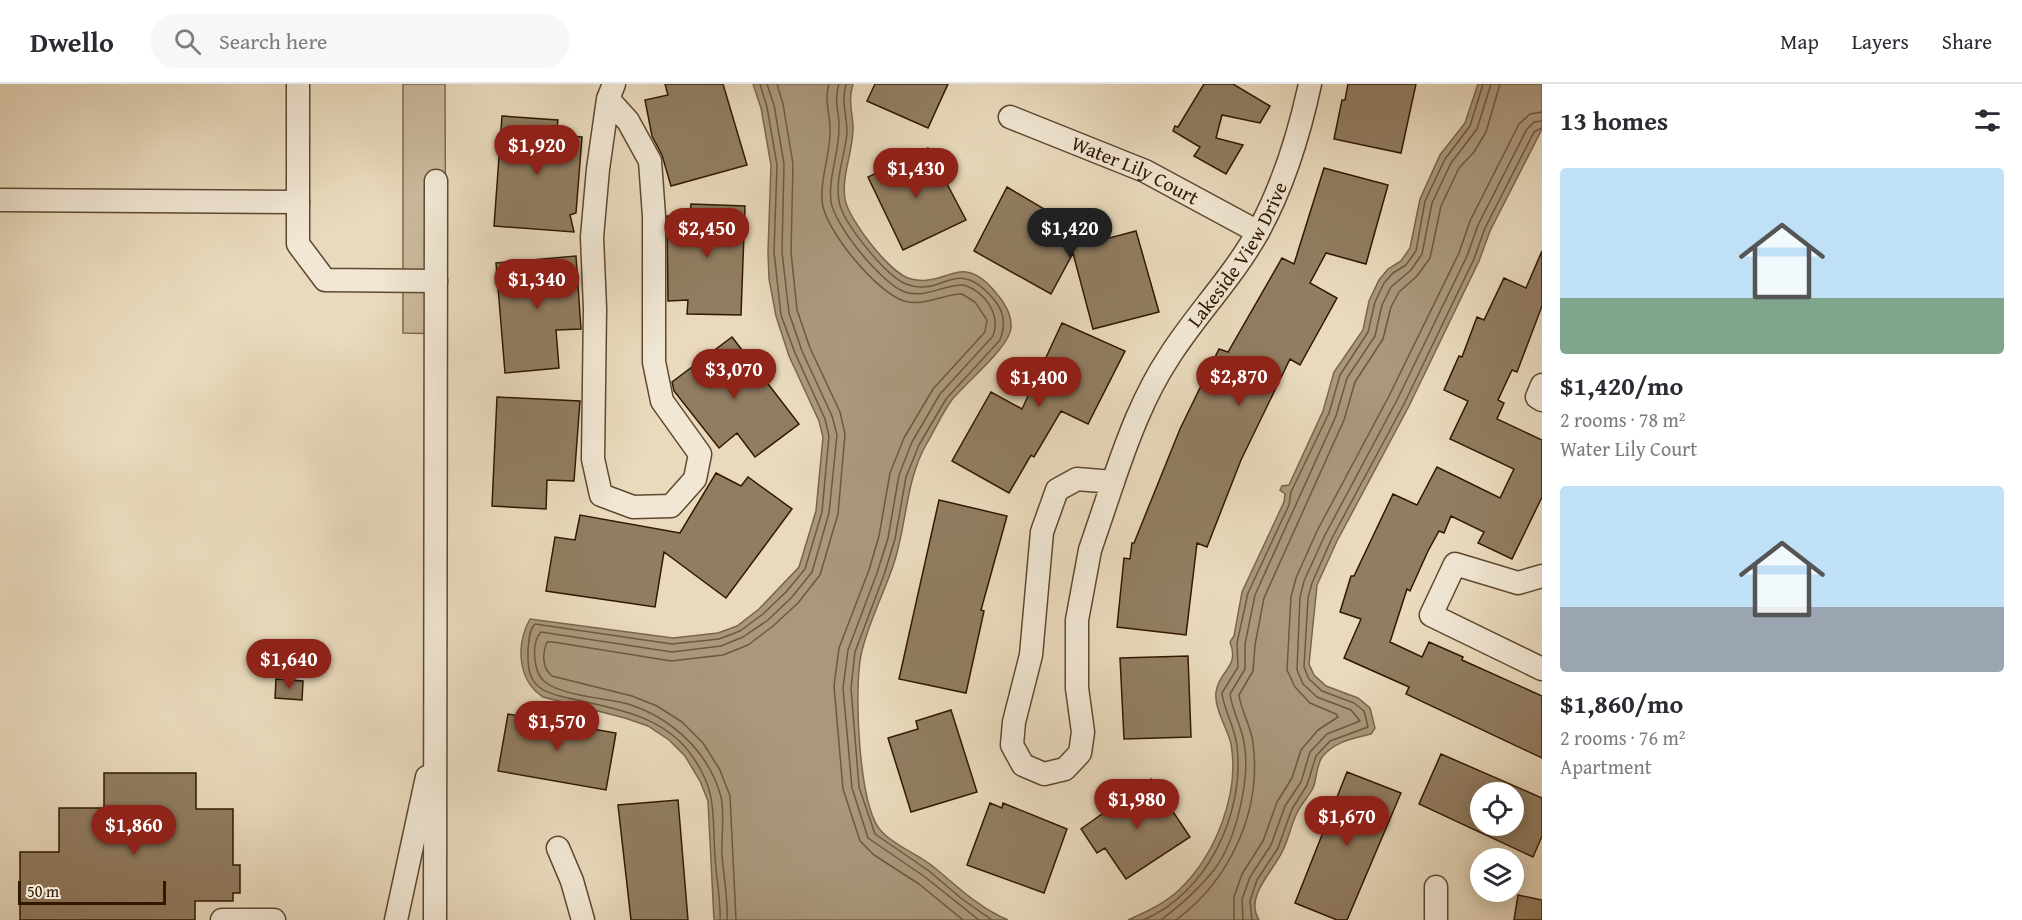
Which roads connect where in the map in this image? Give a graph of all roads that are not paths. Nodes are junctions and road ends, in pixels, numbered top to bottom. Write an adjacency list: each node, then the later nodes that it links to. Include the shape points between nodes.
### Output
1 (298, 84): 7 (street)
2 (1310, 84): 8 (street, Lakeside View Drive, via 1288,166)
3 (611, 91): 3 (street, via 650,161 654,362 662,401 700,454 695,479 672,506 633,507 601,495 593,459 592,237)
4 (1010, 117): 8 (street, Water Lily Court, via 1145,171)
5 (436, 182): 9 (street)
6 (0, 200): 7 (street)
7 (298, 202): 9 (street, via 298,244 325,280)
8 (1258, 232): 12 (street, Lakeside View Drive, via 1167,358 1145,400)
9 (436, 281): 15 (street)
10 (1542, 385): 11 (street, via 1536,397)
11 (1542, 400)
12 (1113, 482): 12 (street, Lakeside View Drive, via 1090,549 1077,620 1077,688 1083,732 1080,753 1065,769 1044,774 1023,765 1012,745 1031,655 1041,532 1056,490 1077,479)
13 (1542, 576): 14 (street, via 1518,583 1455,564 1431,615)
14 (1542, 669)
15 (436, 734): 20 (street); 21 (street)
16 (558, 848): 22 (street)
17 (1436, 887): 23 (street)
18 (222, 920): 19 (street)
19 (274, 920)
20 (396, 920)
21 (435, 920)
22 (584, 920)
23 (1436, 920)

